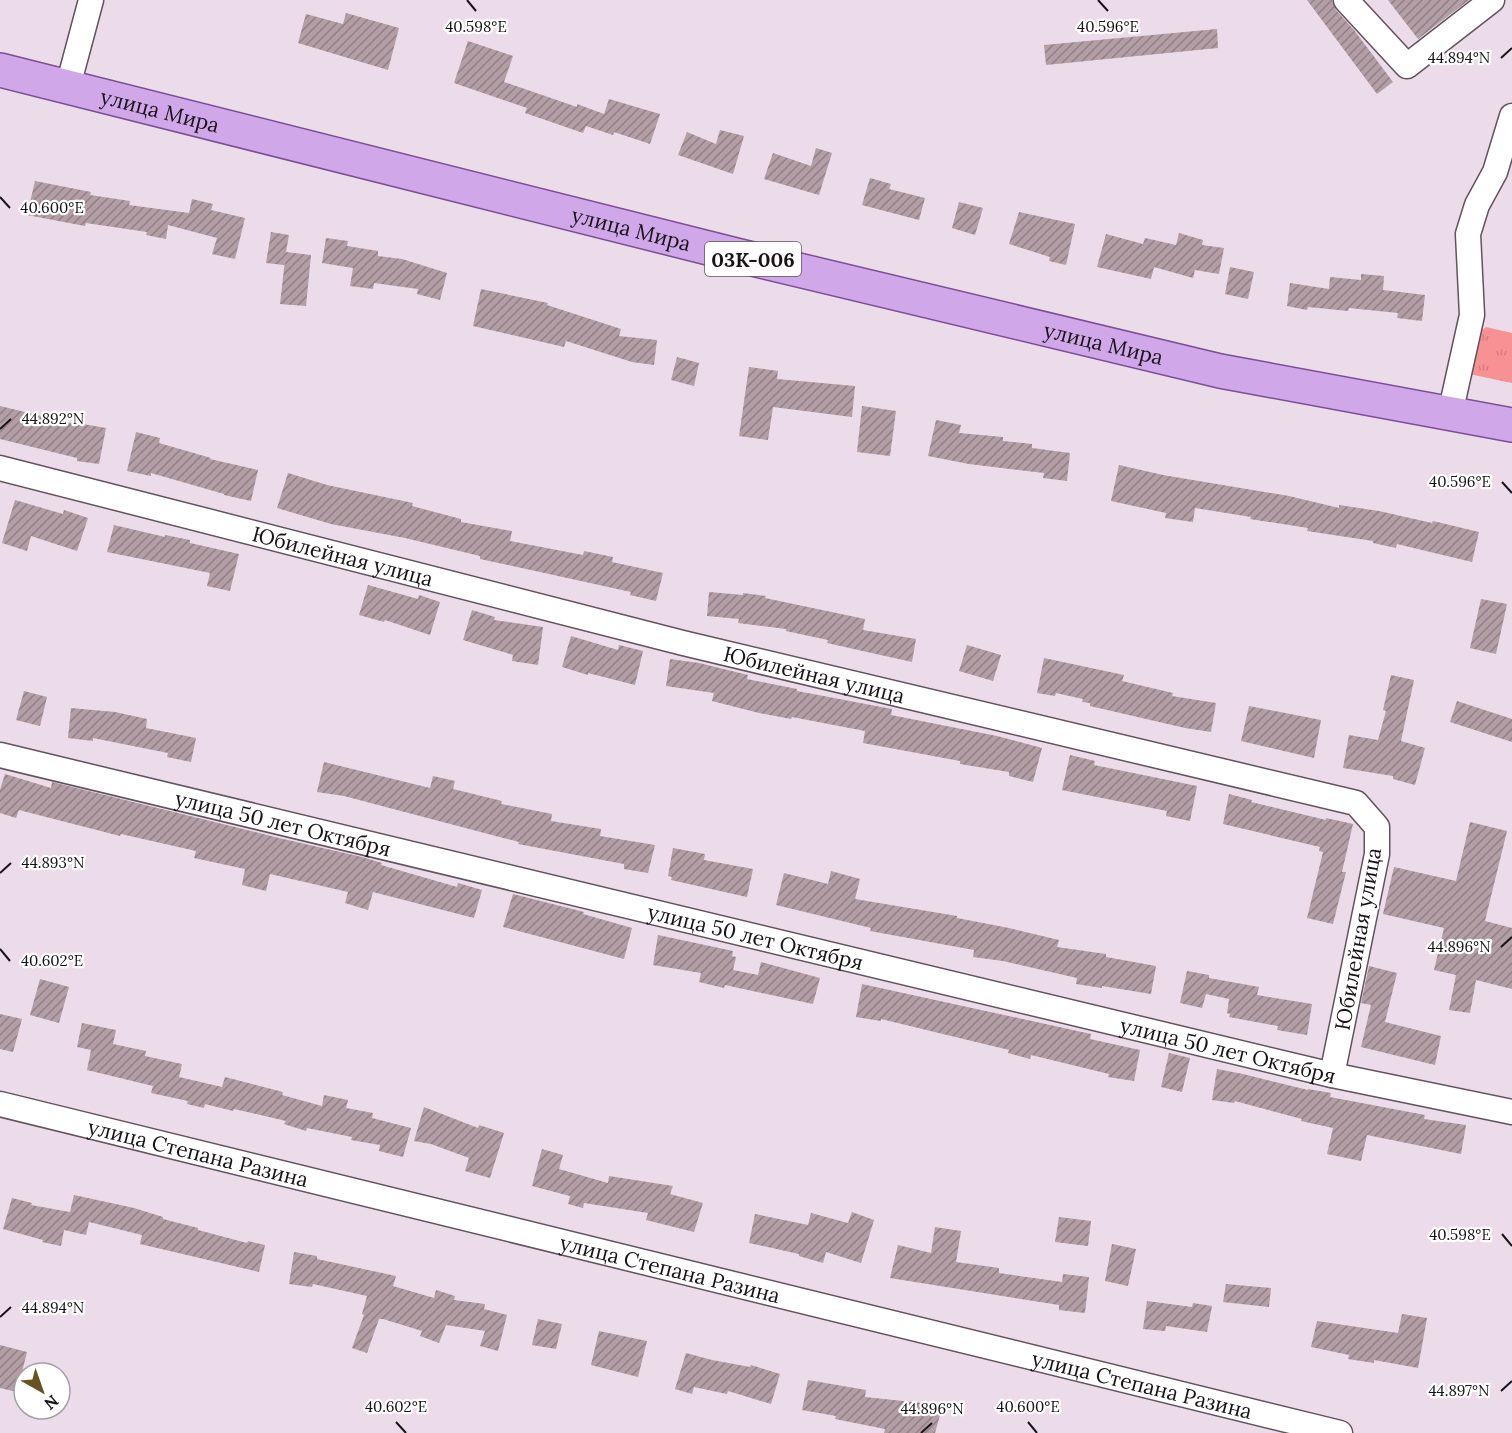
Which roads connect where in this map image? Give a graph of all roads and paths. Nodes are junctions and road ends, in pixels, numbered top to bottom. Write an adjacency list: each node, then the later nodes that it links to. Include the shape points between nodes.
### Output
1 (91, 0): 5 (street)
2 (1346, 0): 3 (street, via 1407,66)
3 (1492, 0)
4 (0, 70): 5 (main road, улица Мира / 03К-006)
5 (68, 87): 7 (main road, улица Мира / 03К-006, via 736,255 1209,368)
6 (1512, 116): 7 (street, via 1495,172 1477,205 1468,234 1472,315)
7 (1450, 414): 8 (main road, улица Мира / 03К-006)
8 (1512, 425)
9 (0, 468): 11 (street, Юбилейная улица, via 683,643 1356,803 1377,826 1377,854)
10 (0, 755): 11 (street, улица 50 лет Октября)
11 (1332, 1075): 13 (street, улица 50 лет Октября)
12 (0, 1104): 14 (street, улица Степана Разина)
13 (1512, 1112)
14 (1340, 1433)

